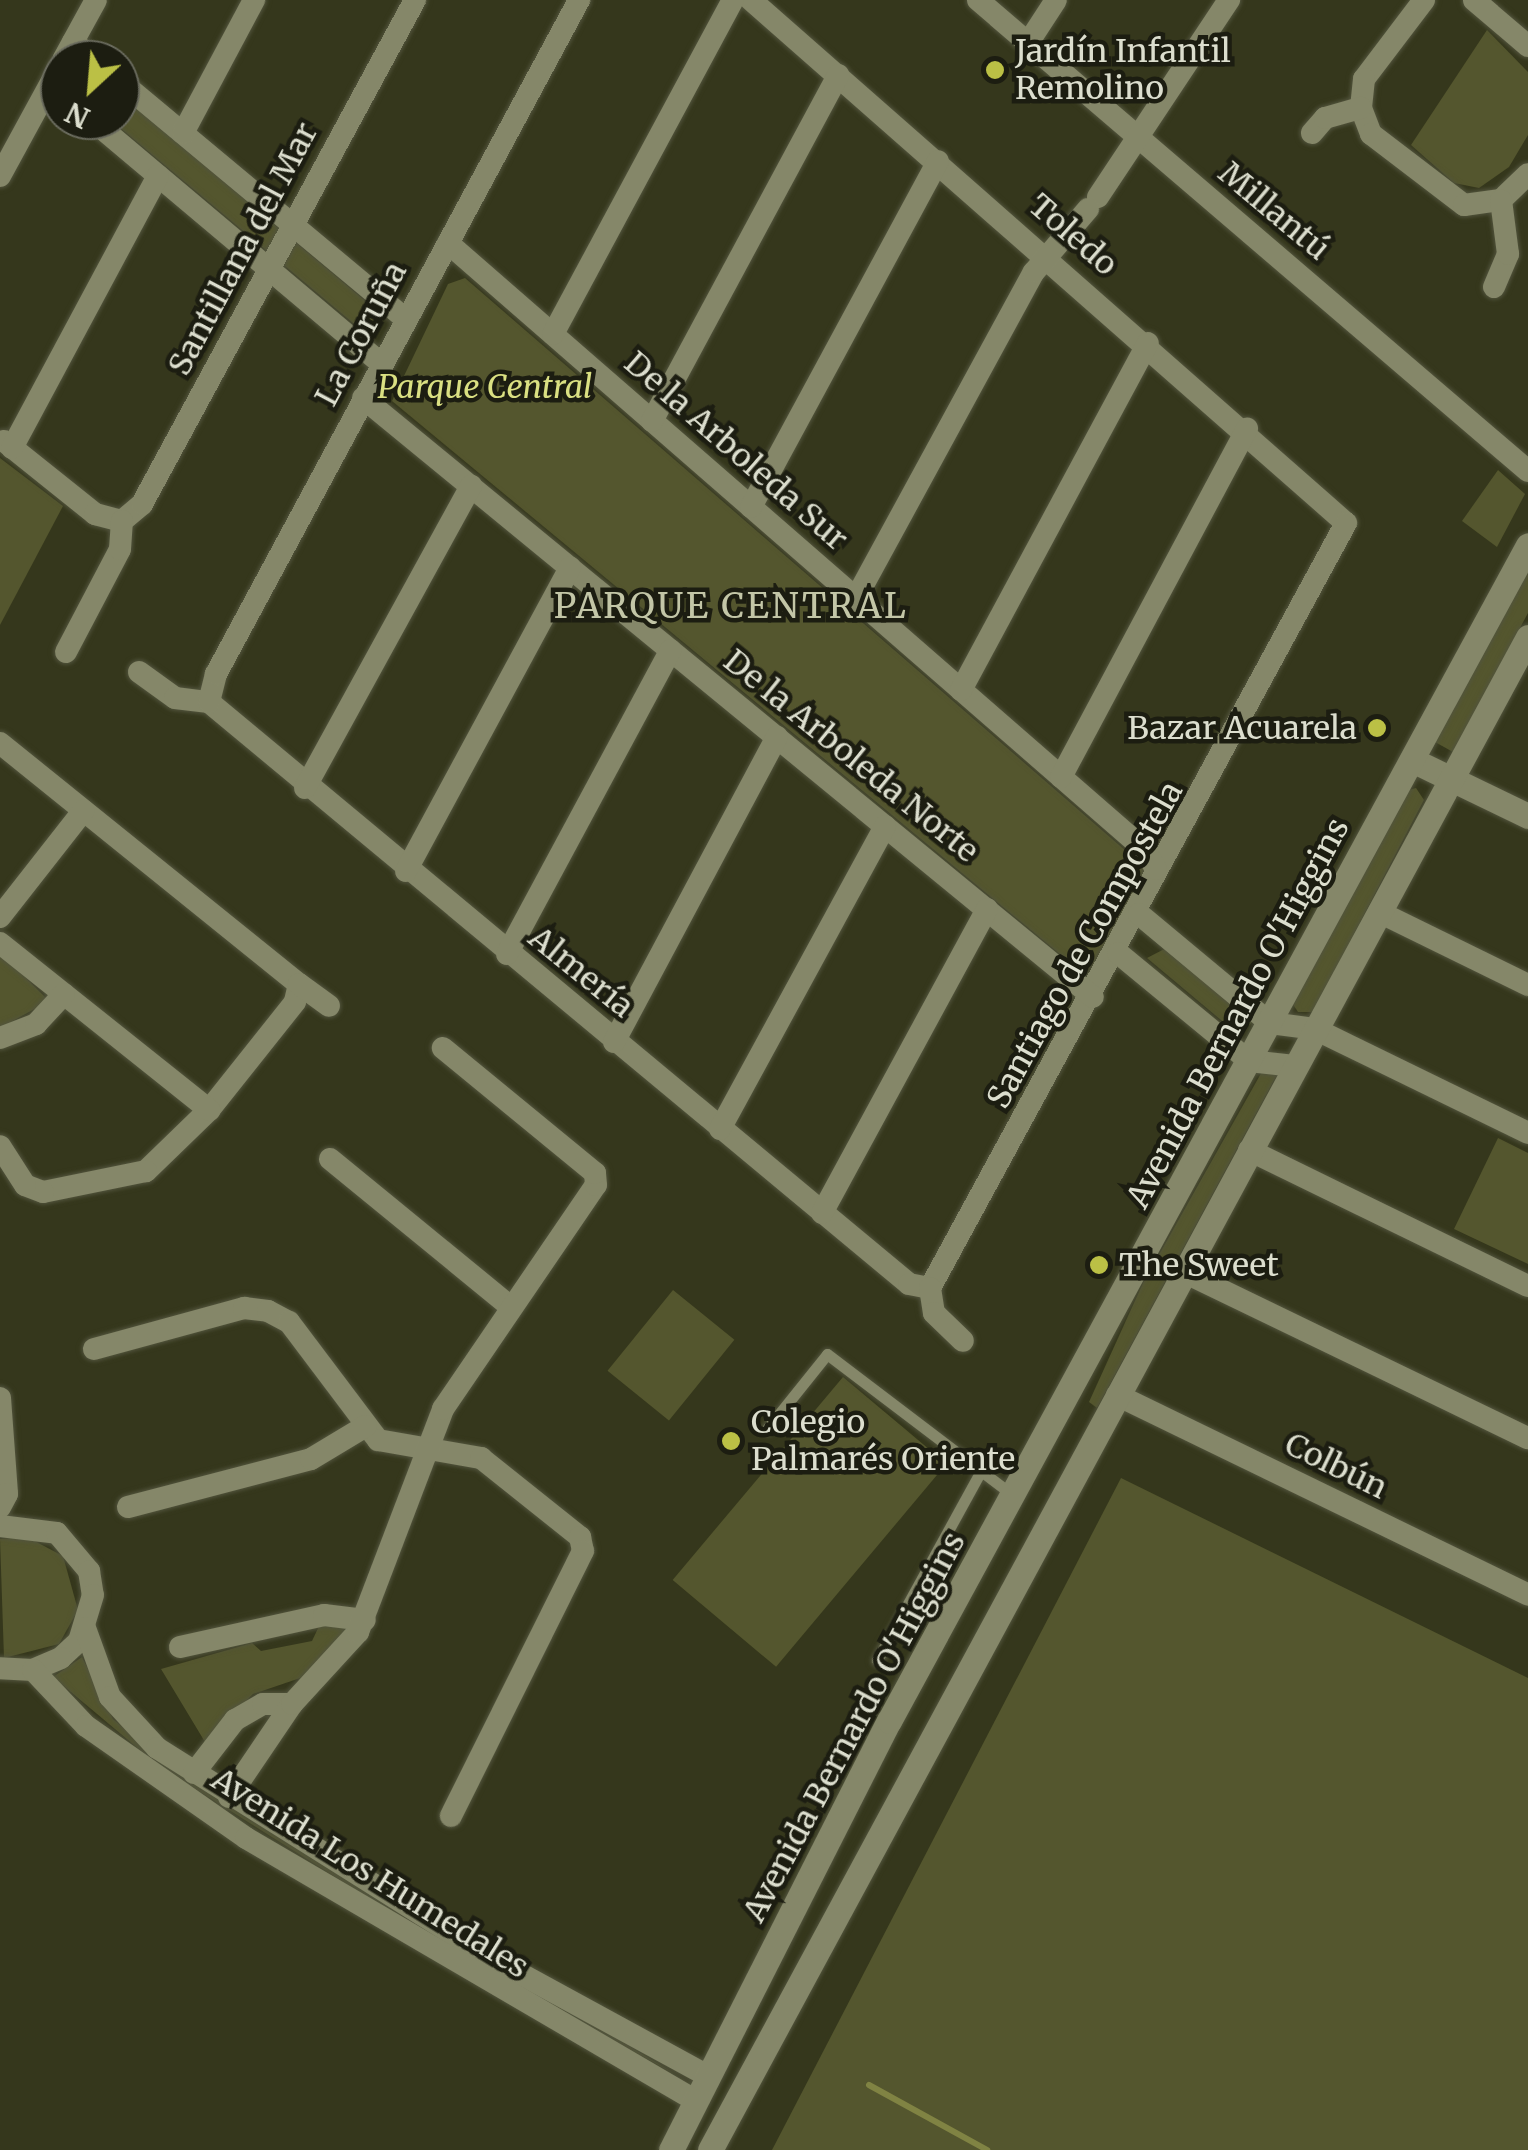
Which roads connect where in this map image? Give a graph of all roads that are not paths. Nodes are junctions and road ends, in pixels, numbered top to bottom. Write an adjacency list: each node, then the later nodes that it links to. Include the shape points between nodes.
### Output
1 (96, 0): 12 (street)
2 (254, 0): 19 (street)
3 (414, 0): 28 (street, Santillana del Mar)
4 (579, 0): 29 (street, La Coruña)
5 (733, 0): 34 (street)
6 (751, 0): 15 (street, Toledo)
7 (978, 0): 13 (street, Millantú)
8 (1056, 0): 13 (street)
9 (1230, 0): 21 (street)
10 (1424, 0): 18 (street, via 1368,70)
11 (1474, 0): 14 (street)
12 (76, 40)
13 (1028, 43): 21 (street, Millantú)
14 (1528, 46)
15 (838, 76): 23 (street, Toledo); 38 (street)
16 (140, 98): 19 (street)
17 (40, 106): 25 (street)
18 (1361, 108): 20 (street, via 1325,118); 27 (street, via 1371,134 1438,193 1476,207)
19 (183, 133): 28 (street)
20 (1312, 133)
21 (1137, 138): 30 (street); 41 (street, Millantú)
22 (116, 140): 26 (street)
23 (938, 162): 30 (street, Toledo); 43 (street)
24 (1528, 174): 27 (street)
25 (0, 176)
26 (158, 176): 31 (street); 40 (street)
27 (1502, 200): 32 (street, via 1508,254)
28 (293, 225): 31 (street, Santillana del Mar); 33 (street)
29 (448, 243): 33 (street, La Coruña); 34 (street, De la Arboleda Sur)
30 (1047, 256): 35 (street, Toledo); 48 (street)
31 (269, 269): 36 (street); 44 (street, Santillana del Mar, via 138,512)
32 (1494, 288)
33 (406, 319): 36 (street, La Coruña)
34 (553, 334): 38 (street, De la Arboleda Sur)
35 (1148, 344): 39 (street, Toledo); 53 (street)
36 (382, 364): 37 (street, La Coruña)
37 (363, 398): 42 (street, De la Arboleda Norte); 54 (street, La Coruña)
38 (652, 421): 43 (street, De la Arboleda Sur)
39 (1247, 429): 45 (street, Toledo); 58 (street)
40 (6, 443): 44 (street, via 95,514)
41 (1528, 470)
42 (470, 486): 47 (street, De la Arboleda Norte); 60 (street)
43 (752, 508): 48 (street, De la Arboleda Sur)
44 (122, 521): 51 (street, via 120,548)
45 (1346, 523): 64 (street, Santiago de Compostela)
46 (1528, 545): 57 (main road, Avenida Bernardo O'Higgins)
47 (570, 568): 50 (street, De la Arboleda Norte); 65 (street)
48 (856, 598): 53 (street, De la Arboleda Sur)
49 (1526, 644): 59 (main road)
50 (671, 650): 55 (street, De la Arboleda Norte); 71 (street)
51 (66, 652)
52 (139, 672): 54 (street, Almería, via 175,698)
53 (961, 690): 58 (street, De la Arboleda Sur)
54 (209, 702): 60 (street, Almería)
55 (777, 737): 63 (street, De la Arboleda Norte); 82 (street)
56 (0, 742): 61 (street)
57 (1412, 760): 59 (main road); 79 (main road, Avenida Bernardo O'Higgins)
58 (1061, 777): 64 (street, De la Arboleda Sur)
59 (1451, 779): 62 (main road); 67 (main road)
60 (305, 788): 65 (street, Almería)
61 (84, 811): 69 (street); 74 (street)
62 (1528, 816)
63 (885, 826): 66 (street, De la Arboleda Norte); 87 (street)
64 (1156, 870): 68 (street, Santiago de Compostela)
65 (406, 871): 71 (street, Almería)
66 (987, 910): 73 (street, De la Arboleda Norte); 92 (street)
67 (1379, 912): 75 (street); 80 (main road)
68 (1139, 914): 72 (street, Santiago de Compostela); 79 (street)
69 (0, 917)
70 (0, 943): 76 (street)
71 (507, 954): 82 (street, Almería)
72 (1112, 963): 73 (street); 77 (street, Santiago de Compostela); 84 (street)
73 (1066, 974): 77 (street, De la Arboleda Norte)
74 (299, 984): 78 (street); 86 (street, via 295,1002)
75 (1528, 985)
76 (64, 994): 81 (street, via 36,1024); 86 (street)
77 (1093, 996): 95 (street, Santiago de Compostela)
78 (328, 1006)
79 (1270, 1023): 80 (street); 84 (main road, Avenida Bernardo O'Higgins)
80 (1316, 1029): 85 (main road); 88 (street)
81 (0, 1038)
82 (614, 1042): 87 (street, Almería)
83 (443, 1048): 96 (street, via 595,1173 596,1185)
84 (1249, 1061): 85 (street); 99 (main road, Avenida Bernardo O'Higgins)
85 (1296, 1066): 90 (main road)
86 (209, 1110): 89 (street, via 146,1171 43,1192 25,1185)
87 (720, 1129): 92 (street, Almería)
88 (1528, 1133)
89 (0, 1146)
90 (1249, 1150): 93 (main road); 94 (street)
91 (330, 1159): 96 (street)
92 (822, 1213): 95 (street, Almería, via 909,1284)
93 (1184, 1272): 100 (main road); 105 (street)
94 (1528, 1286)
95 (930, 1288): 97 (street, via 934,1313)
96 (511, 1306): 106 (street, via 442,1408)
97 (963, 1341)
98 (94, 1349): 103 (street, via 244,1308 268,1311 289,1322)
99 (1082, 1369): 102 (main road, via 1082,1400); 108 (main road, Avenida Bernardo O'Higgins)
100 (1116, 1395): 102 (main road); 113 (street, Colbún)
101 (0, 1398): 109 (street)
102 (1102, 1424): 127 (main road)
103 (366, 1426): 106 (street, via 392,1446); 110 (street, via 310,1459)
104 (767, 1429): 107 (lane, via 827,1354)
105 (1528, 1438)
106 (428, 1452): 114 (street); 123 (street, via 480,1458 580,1537 583,1551)
107 (978, 1476): 108 (lane); 117 (lane)
108 (1014, 1496): 124 (main road, Avenida Bernardo O'Higgins)
109 (4, 1500): 111 (street)
110 (128, 1506)
111 (34, 1524): 112 (street); 115 (street, via 57,1533 88,1570)
112 (0, 1526)
113 (1528, 1594)
114 (365, 1620): 116 (street, via 324,1615); 120 (street)
115 (85, 1628): 119 (street, via 61,1658); 121 (street, Avenida Los Humedales, via 110,1697)
116 (180, 1648)
117 (877, 1660)
118 (0, 1668): 119 (street)
119 (33, 1670): 125 (street, Avenida Los Humedales, via 86,1726 246,1838)
120 (292, 1704): 121 (street, via 264,1704 235,1720); 122 (street)
121 (194, 1772): 122 (street, Avenida Los Humedales)
122 (229, 1796): 124 (street, Avenida Los Humedales, via 486,1955)
123 (451, 1816)
124 (708, 2076): 125 (main road, Avenida Bernardo O'Higgins)
125 (696, 2101): 126 (main road, Avenida Bernardo O'Higgins)
126 (671, 2150)
127 (710, 2150)

